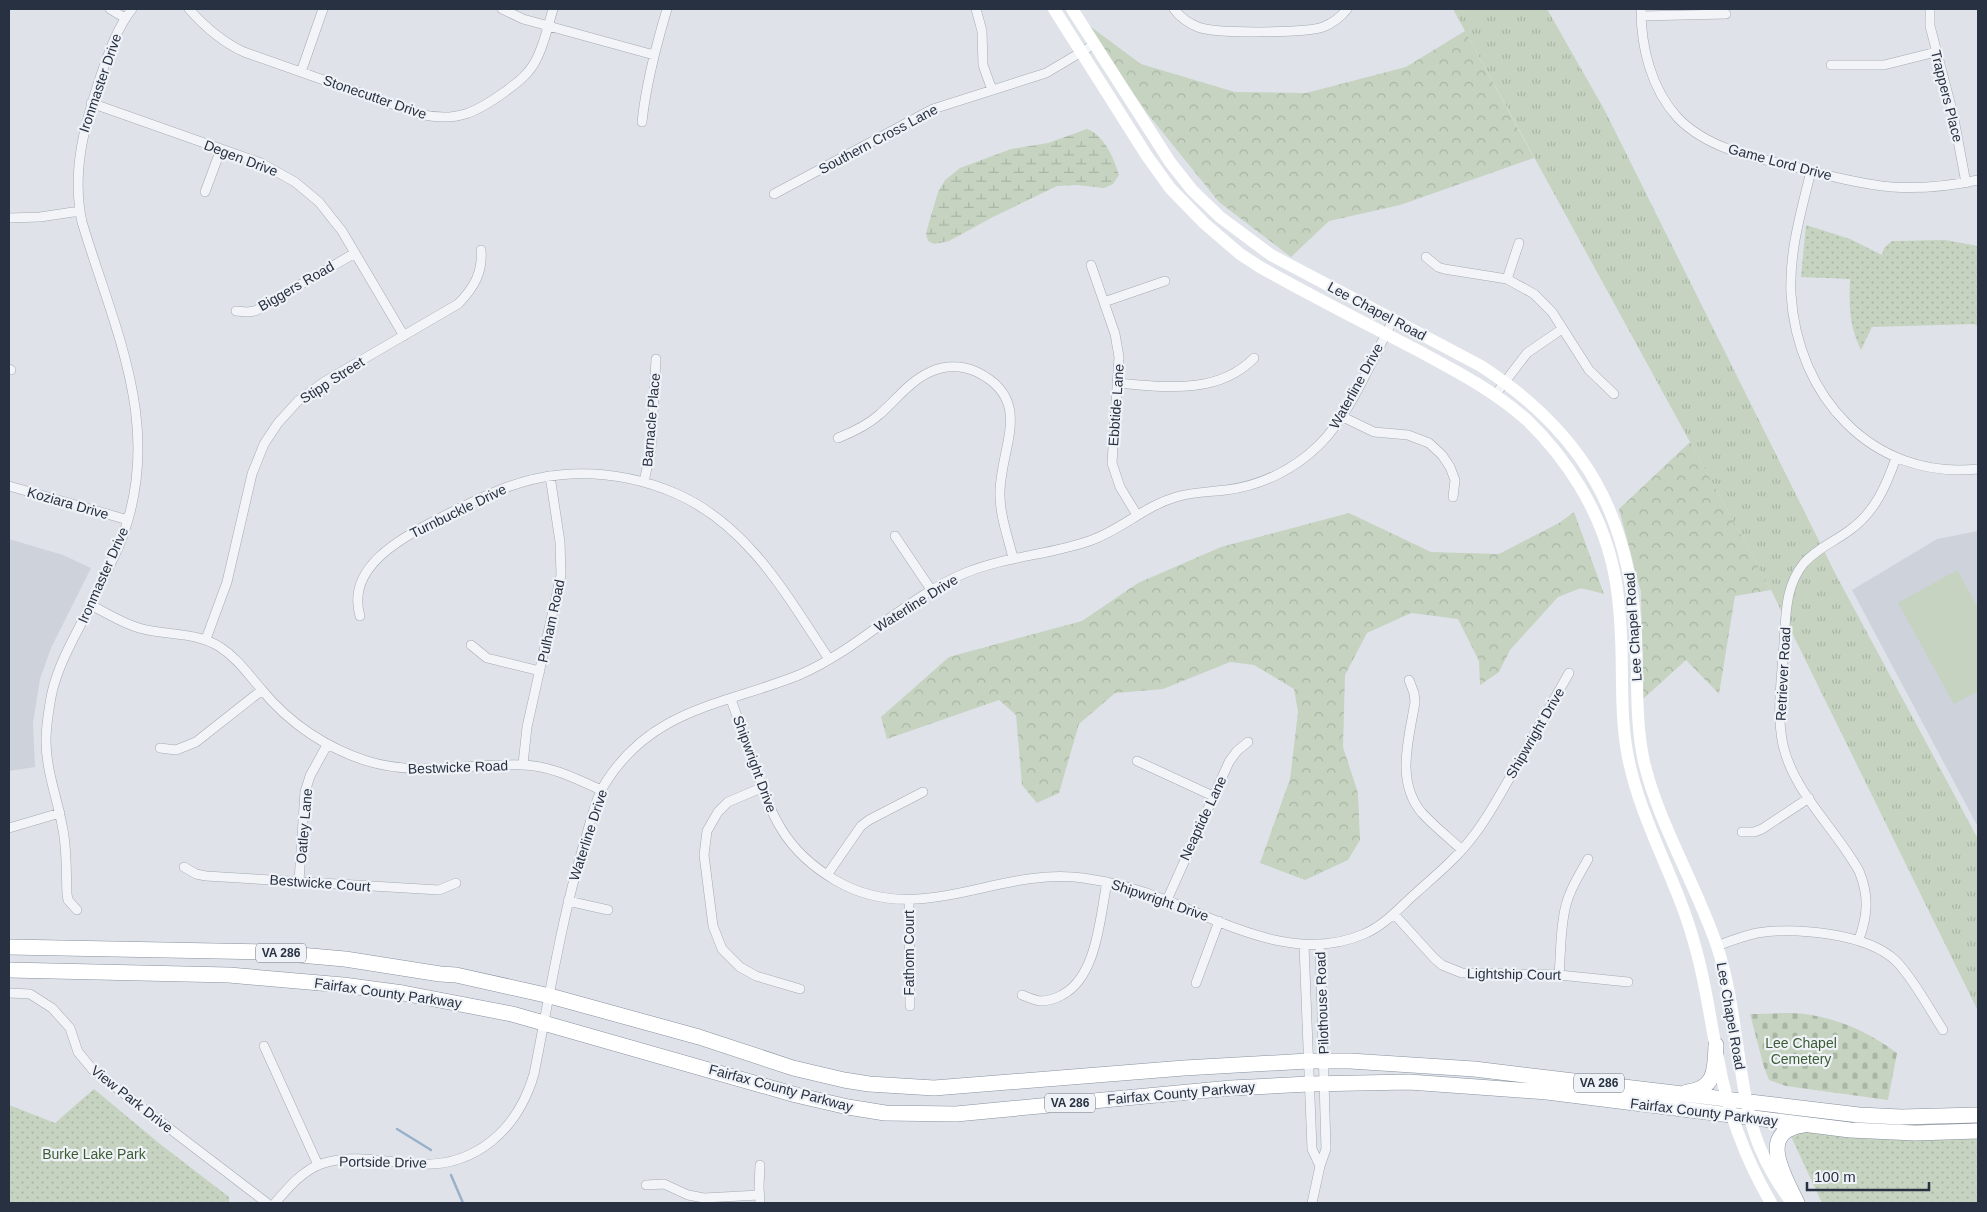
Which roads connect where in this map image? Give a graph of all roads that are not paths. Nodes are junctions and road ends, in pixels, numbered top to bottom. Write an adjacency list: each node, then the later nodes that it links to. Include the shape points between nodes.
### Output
1 (110, 9): 16 (street)
2 (132, 9): 16 (street, Ironmaster Drive)
3 (189, 9): 23 (street, Stonecutter Drive, via 211,32 233,47)
4 (323, 9): 23 (street)
5 (502, 9): 17 (street)
6 (552, 9): 17 (street, Stonecutter Drive)
7 (667, 9): 21 (street)
8 (976, 9): 24 (street, via 982,31 983,65)
9 (1054, 9): 19 (main road, Lee Chapel Road)
10 (1072, 9): 18 (main road, Lee Chapel Road)
11 (1174, 9): 12 (street, via 1197,27 1232,31 1316,29 1334,21)
12 (1347, 9)
13 (1930, 9): 20 (street, Trappers Place)
14 (1641, 12): 15 (street); 28 (street, Game Lord Drive, via 1644,48 1656,84 1665,102 1684,124 1729,149)
15 (1726, 14)
16 (125, 18): 25 (street, Ironmaster Drive, via 108,54)
17 (548, 26): 21 (street); 23 (street, Stonecutter Drive, via 540,53 525,76 487,106 459,116 420,114)
18 (1095, 44): 19 (street, Southern Cross Lane); 44 (main road, Lee Chapel Road, via 1159,146 1207,205 1236,231 1271,255)
19 (1082, 52): 24 (street, Southern Cross Lane, via 1046,73); 46 (main road, Lee Chapel Road, via 1158,172 1204,223 1260,267)
20 (1936, 52): 22 (street, via 1884,65); 30 (street, Trappers Place, via 1953,114)
21 (654, 55): 26 (street)
22 (1832, 65)
23 (302, 72)
24 (992, 90): 32 (street, Southern Cross Lane, via 933,109)
25 (92, 103): 27 (street, Degen Drive); 33 (street, Ironmaster Drive, via 80,150)
26 (642, 122)
27 (221, 148): 31 (street); 37 (street, Degen Drive, via 271,167 308,191 329,212)
28 (1811, 171): 30 (street, Game Lord Drive, via 1893,187); 56 (street, via 1792,261 1793,308 1799,343 1818,388 1835,412 1866,441)
29 (1978, 180): 30 (street, Game Lord Drive)
30 (1966, 183)
31 (205, 192)
32 (774, 194)
33 (80, 211): 34 (street); 63 (street, Ironmaster Drive, via 135,397 138,439)
34 (9, 218)
35 (1518, 243): 40 (street)
36 (481, 250): 47 (street, Stipp Street, via 479,275 465,297)
37 (355, 253): 43 (street, Biggers Road, via 255,311); 47 (street, Degen Drive)
38 (1426, 257): 40 (street, via 1444,270)
39 (1091, 265): 42 (street, Ebbtide Lane)
40 (1507, 279): 45 (street, via 1541,299)
41 (1165, 281): 42 (street)
42 (1104, 302): 51 (street, Ebbtide Lane, via 1118,348)
43 (236, 310)
44 (1393, 320): 46 (street, Waterline Drive); 50 (main road, Lee Chapel Road)
45 (1562, 329): 50 (street, via 1527,353); 52 (street, via 1588,370)
46 (1385, 334): 53 (main road, Lee Chapel Road); 54 (street, Waterline Drive)
47 (404, 336): 69 (street, Stipp Street, via 310,391 287,412 270,435 252,474 227,582)
48 (656, 358): 59 (street, Barnacle Place, via 651,449)
49 (1254, 358): 51 (street, via 1236,373 1192,386 1172,388)
50 (1504, 381): 53 (street); 78 (main road, Lee Chapel Road, via 1534,405 1566,439 1596,483 1617,525 1634,604)
51 (1118, 383): 62 (street, Ebbtide Lane, via 1112,463 1120,488)
52 (1614, 394)
53 (1495, 395): 77 (main road, Lee Chapel Road, via 1528,422 1560,458 1582,489 1599,524 1616,581)
54 (1342, 417): 61 (street, via 1374,432 1408,435 1429,443 1450,467 1455,480); 62 (street, Waterline Drive, via 1311,453 1276,476 1240,488 1180,496)
55 (838, 438): 65 (street, via 872,421 914,382 930,372 958,367 984,375 1005,399 1011,421 1000,491)
56 (1896, 458): 57 (street, via 1944,469); 88 (street, Retriever Road, via 1882,494 1870,511 1850,530 1810,556 1789,592 1780,728 1788,762)
57 (1978, 469)
58 (550, 476): 59 (street, Turnbuckle Drive, via 584,473); 68 (street, Turnbuckle Drive, via 494,491 393,545 376,560 363,581 359,592); 72 (street, Pulham Road, via 560,542 561,575)
59 (644, 482): 71 (street, Turnbuckle Drive, via 696,504 738,536 772,574)
60 (9, 486): 63 (street, Koziara Drive)
61 (1453, 497)
62 (1136, 515): 65 (street, Waterline Drive, via 1115,530 1092,540)
63 (128, 520): 67 (street, Ironmaster Drive)
64 (895, 536): 66 (street)
65 (1013, 558): 66 (street, Waterline Drive, via 960,575)
66 (932, 590): 71 (street, Waterline Drive)
67 (91, 605): 69 (street, Bestwicke Road, via 139,628); 89 (street, Ironmaster Drive, via 57,673 50,701 46,740)
68 (360, 616)
69 (206, 639): 75 (street, Bestwicke Road, via 237,660)
70 (471, 645): 72 (street, via 487,658)
71 (828, 659): 76 (street, Waterline Drive, via 815,668)
72 (540, 671): 83 (street, Pulham Road, via 527,727)
73 (1569, 673): 92 (street, Shipwright Drive, via 1489,813)
74 (1409, 680): 92 (street, via 1414,702 1406,760 1408,788 1422,812)
75 (262, 690): 80 (street, Bestwicke Road, via 292,720); 81 (street, via 196,742 176,750)
76 (731, 699): 84 (street, Shipwright Drive); 85 (street, Waterline Drive, via 678,717 652,732 624,757)
77 (1622, 708): 78 (main road); 122 (main road, Lee Chapel Road, via 1633,778 1695,945)
78 (1638, 708): 109 (main road, Lee Chapel Road, via 1644,762 1652,787)
79 (1248, 742): 87 (street, Neaptide Lane, via 1229,762)
80 (327, 745): 83 (street, Bestwicke Road, via 367,761 405,769); 96 (street, Oatley Lane, via 310,776 306,792)
81 (160, 748)
82 (1137, 761): 87 (street)
83 (523, 764): 85 (street, Bestwicke Road, via 560,773)
84 (761, 788): 95 (street, Shipwright Drive, via 789,842); 115 (street, via 728,802 707,831 704,855 713,926 722,949 740,967 756,976)
85 (601, 790): 100 (street, Waterline Drive)
86 (922, 792): 95 (street, via 861,826)
87 (1213, 796): 99 (street, Neaptide Lane)
88 (1809, 798): 91 (street, via 1762,829); 106 (street, Retriever Road, via 1853,860 1863,881 1867,906)
89 (60, 813): 90 (street); 102 (street, Ironmaster Drive, via 68,900)
90 (9, 828)
91 (1742, 832)
92 (1462, 850): 104 (street, Shipwright Drive)
93 (1588, 860): 112 (street, via 1566,905 1562,922)
94 (184, 867): 96 (street, Bestwicke Court, via 206,876)
95 (827, 875): 101 (street, Shipwright Drive, via 860,892)
96 (299, 882): 98 (street, Bestwicke Court, via 439,890)
97 (1107, 882): 99 (street, Shipwright Drive); 101 (street, Shipwright Drive, via 1078,877 1040,878); 117 (street, via 1091,958 1081,979 1067,993 1056,998 1040,1001)
98 (456, 883)
99 (1167, 900): 105 (street, Shipwright Drive)
100 (568, 901): 103 (street); 118 (street, Waterline Drive)
101 (909, 901): 119 (street, Fathom Court)
102 (77, 910)
103 (608, 910)
104 (1394, 914): 107 (street, Shipwright Drive, via 1363,934); 112 (street, Lightship Court, via 1434,958 1454,971)
105 (1219, 921): 108 (street, Shipwright Drive, via 1271,940); 114 (street)
106 (1859, 939): 109 (street, via 1774,931); 121 (street, via 1880,948 1898,962)
107 (1320, 944): 108 (street, Shipwright Drive); 125 (street, Pilothouse Road)
108 (1304, 945): 124 (street, Pilothouse Road)
109 (1717, 946): 130 (main road, Lee Chapel Road, via 1731,1005)
110 (9, 947): 118 (highway, Fairfax County Parkway / VA 286, via 299,954 456,975)
111 (9, 970): 120 (highway, Fairfax County Parkway / VA 286, via 285,979 403,993)
112 (1560, 975): 113 (street, Lightship Court)
113 (1628, 982)
114 (1196, 983)
115 (800, 989)
116 (9, 993): 140 (street, View Park Drive, via 30,994 48,1004 70,1028 78,1052 93,1070)
117 (1022, 995)
118 (550, 996): 120 (street, Portside Drive); 124 (highway, Fairfax County Parkway / VA 286, via 699,1037 793,1068 869,1084 934,1088)
119 (910, 1006)
120 (544, 1022): 127 (highway, Fairfax County Parkway / VA 286, via 796,1095 884,1113 956,1114 1123,1097); 135 (street, Portside Drive, via 534,1074 525,1099 510,1124 487,1145 464,1157 437,1163 343,1159)
121 (1943, 1030)
122 (1716, 1045): 128 (highway, via 1715,1068 1709,1082 1699,1090); 129 (main road, Lee Chapel Road)
123 (264, 1046): 135 (street)
124 (1308, 1061): 125 (highway, Fairfax County Parkway / VA 286); 127 (street, Pilothouse Road)
125 (1324, 1061): 126 (street, Pilothouse Road); 128 (highway, Fairfax County Parkway / VA 286, via 1474,1069)
126 (1325, 1083): 127 (highway, Fairfax County Parkway / VA 286); 131 (highway, Fairfax County Parkway / VA 286, via 1409,1082 1508,1088); 137 (street, Pilothouse Road, via 1326,1149)
127 (1309, 1084): 137 (street, Pilothouse Road, via 1312,1149)
128 (1678, 1093): 129 (highway, Fairfax County Parkway / VA 286)
129 (1727, 1099): 130 (highway, Fairfax County Parkway / VA 286); 131 (main road, Lee Chapel Road)
130 (1748, 1109): 131 (highway, Fairfax County Parkway / VA 286); 132 (highway, Fairfax County Parkway / VA 286, via 1880,1116); 133 (highway, Fairfax County Parkway / VA 286); 144 (main road, Lee Chapel Road, via 1771,1172)
131 (1731, 1115): 143 (main road, Lee Chapel Road, via 1748,1159)
132 (1978, 1115)
133 (1807, 1124): 134 (highway, Fairfax County Parkway / VA 286, via 1892,1132); 145 (highway, via 1786,1130 1777,1144 1778,1162)
134 (1978, 1131)
135 (318, 1165): 141 (street, Portside Drive, via 296,1180)
136 (760, 1165): 139 (street)
137 (1320, 1166): 142 (street, Pilothouse Road)
138 (646, 1185): 139 (street, via 664,1184 704,1198)
139 (759, 1199)
140 (268, 1203)
141 (275, 1203)
142 (1312, 1203)
143 (1771, 1203)
144 (1792, 1203)
145 (1797, 1203)

